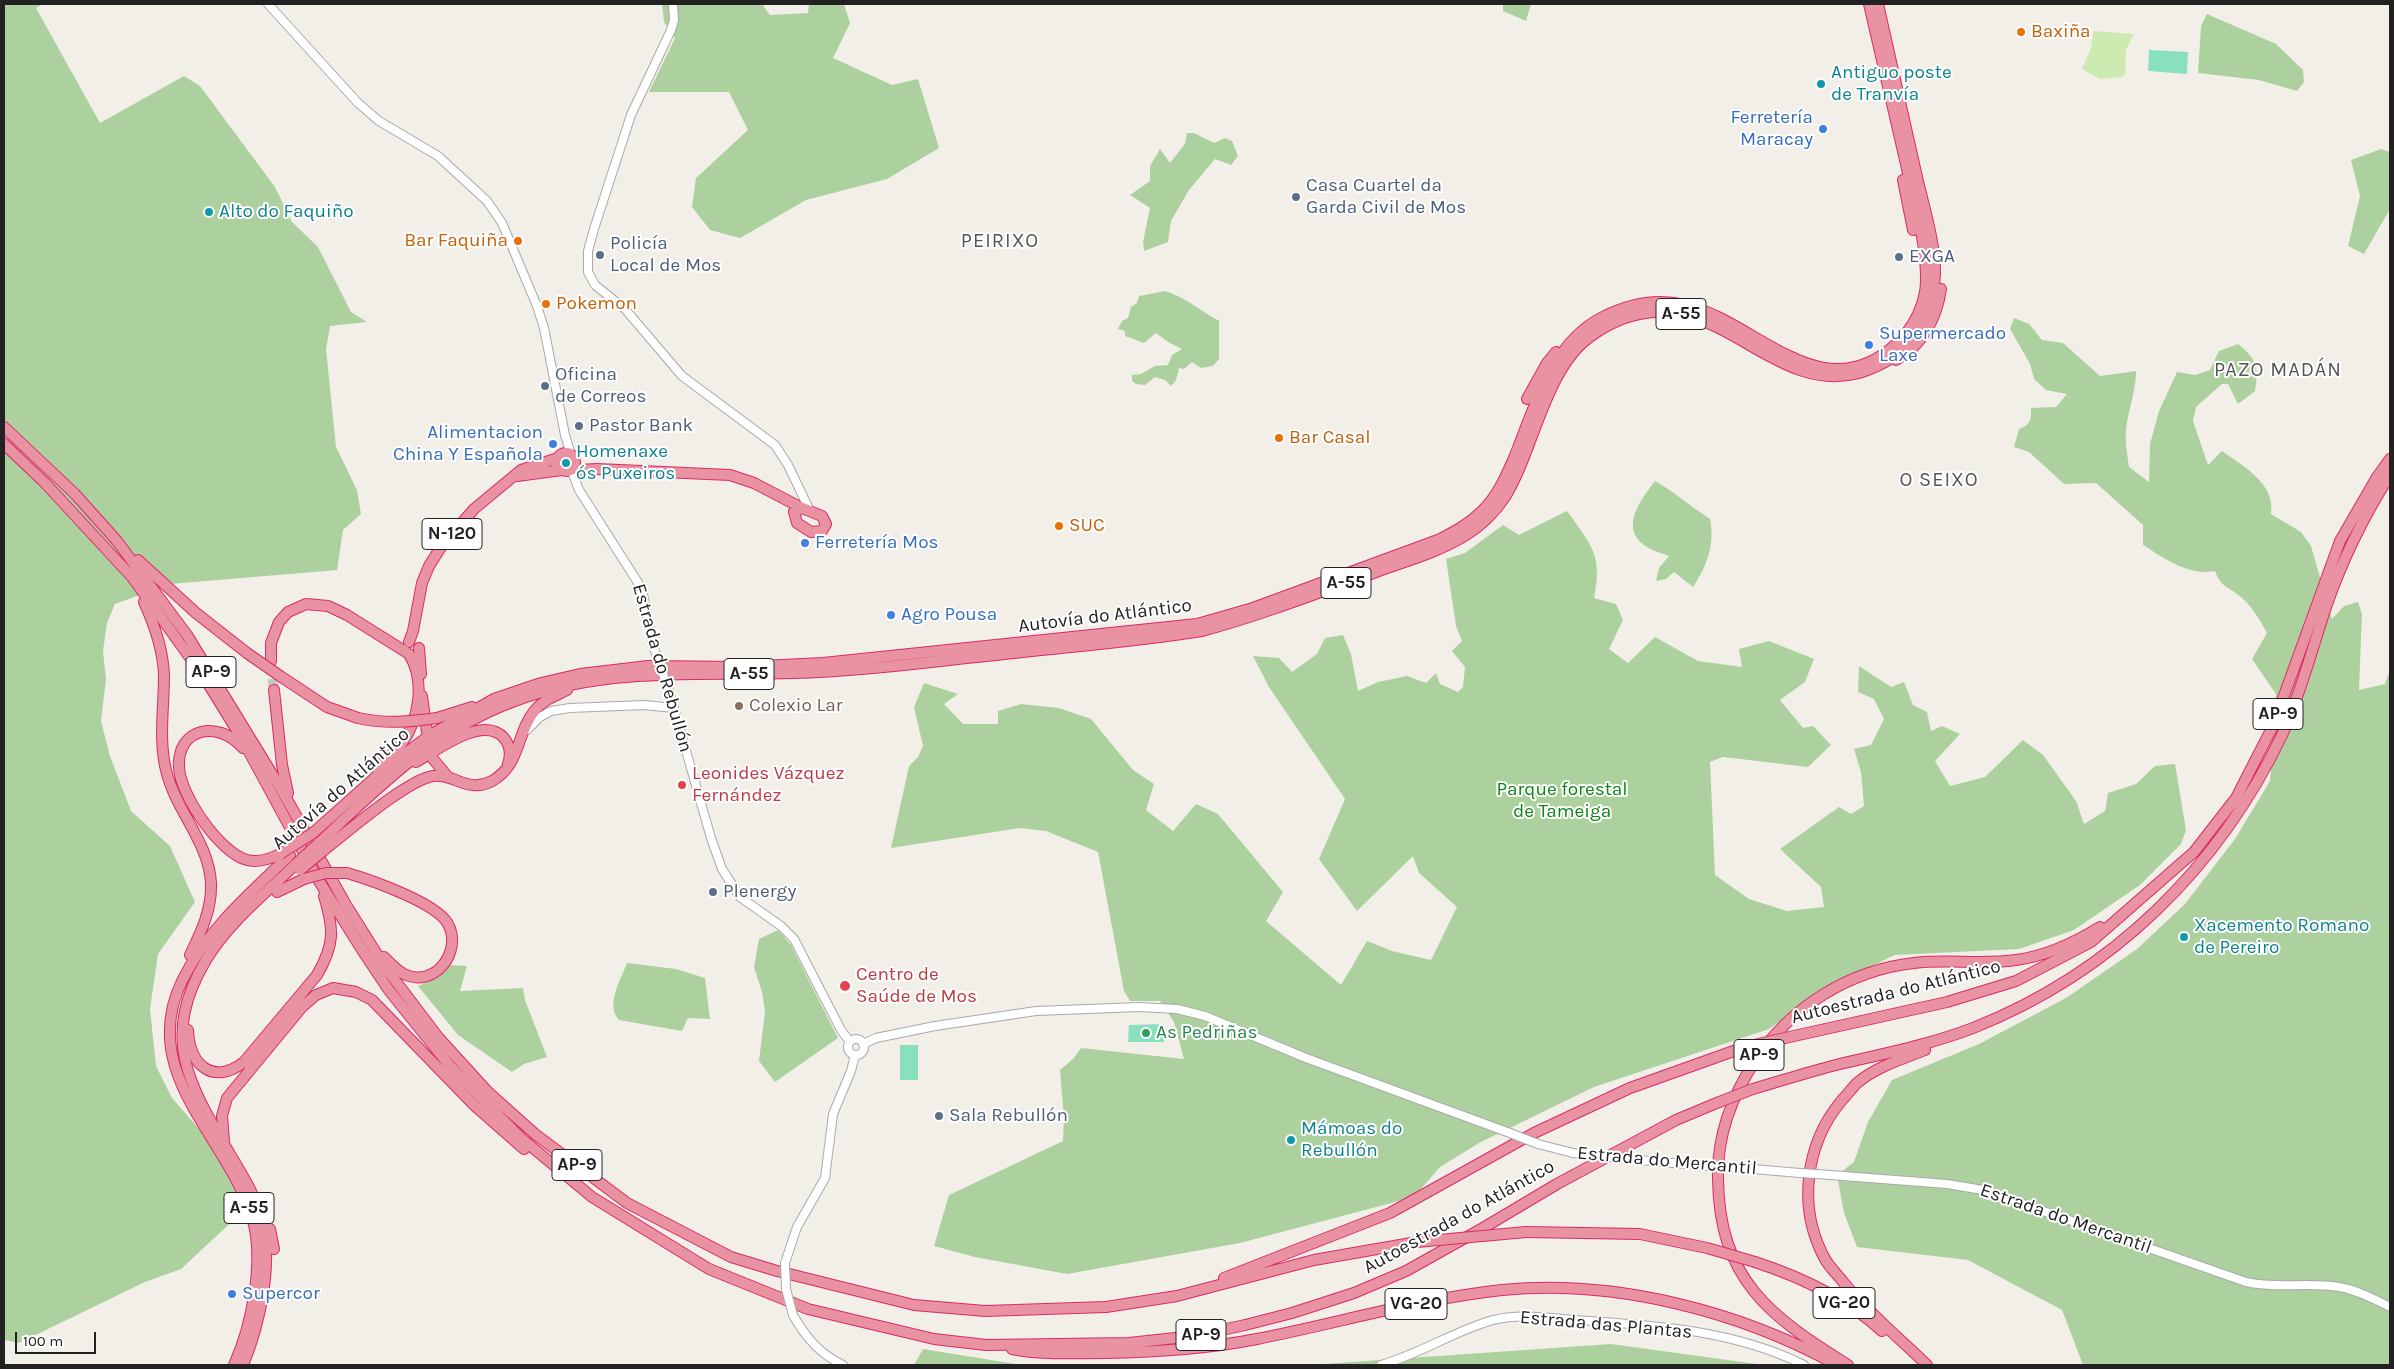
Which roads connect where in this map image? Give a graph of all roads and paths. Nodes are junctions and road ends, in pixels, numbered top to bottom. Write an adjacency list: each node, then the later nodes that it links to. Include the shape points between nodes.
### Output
1 (268, 4): 16 (street, Estrada do Rebullón, via 358,103 379,121 438,156 486,201 502,223 537,306 565,435)
2 (673, 4): 18 (street, via 671,30 630,115 594,229 588,252 588,272 595,285 625,309 682,376 775,445)
3 (1864, 4): 6 (highway)
4 (1870, 4): 6 (highway, Autovía do Atlántico / A-55)
5 (1878, 4): 7 (highway, Autovía do Atlántico / A-55)
6 (1880, 50): 7 (highway, Autovía do Atlántico / A-55)
7 (1915, 206): 8 (highway, Autovía do Atlántico / A-55); 8 (highway)
8 (1921, 233): 10 (highway, Autovía do Atlántico / A-55, via 1926,280 1919,313 1902,339 1890,350 1859,365 1838,369 1810,366 1787,357 1714,315 1688,305 1648,302); 11 (highway, Autovía do Atlántico / A-55, via 1935,272 1927,315 1913,338 1896,355)
9 (1941, 289): 11 (highway, via 1930,324 1919,342 1907,354)
10 (1598, 320): 12 (highway, via 1567,339); 26 (highway, Autovía do Atlántico / A-55, via 1580,333 1558,359 1506,476 1482,511 1460,529 1438,540)
11 (1872, 369): 22 (highway, Autovía do Atlántico / A-55, via 1841,376 1801,371 1708,323 1683,314 1656,312 1617,320 1587,339 1573,353 1545,404 1512,482 1494,511 1453,543)
12 (1527, 398)
13 (4, 427): 20 (highway, Autoestrada do Atlántico / AP-9, via 74,494)
14 (4, 444): 24 (highway, Autoestrada do Atlántico / AP-9)
15 (2390, 459): 49 (highway, Autoestrada do Atlántico / AP-9, via 2340,541 2273,726 2236,798 2194,852)
16 (567, 462): 19 (highway, N-120, via 579,470 719,473 754,483); 29 (highway, N-120, via 526,466 480,503 441,546 422,583); 35 (street, Estrada do Rebullón, bridge, via 575,482 642,589 654,648)
17 (2390, 475): 54 (highway, Autoestrada do Atlántico / AP-9, via 2349,546 2283,732 2247,800 2211,853 2144,923 2104,955 2052,990)
18 (800, 494): 19 (street); 19 (street)
19 (798, 508)
20 (117, 541): 34 (highway, bridge, via 196,613 246,653 304,694 332,709 372,721 403,722 437,718); 44 (highway, Autoestrada do Atlántico / AP-9, via 187,635)
21 (1445, 553): 22 (highway)
22 (1401, 563): 23 (highway, Autovía do Atlántico / A-55)
23 (1370, 574): 25 (highway); 26 (highway, Autovía do Atlántico / A-55)
24 (132, 577): 38 (highway, Autoestrada do Atlántico / AP-9, via 204,677); 52 (highway, via 153,620 161,649 164,674 162,750 167,775 205,857 211,881 206,920 186,962)
25 (1353, 586)
26 (1255, 611): 27 (highway, Autovía do Atlántico / A-55)
27 (1226, 620): 31 (highway, Autovía do Atlántico / A-55, via 1202,631 1167,636 838,671 639,674); 34 (highway, Autovía do Atlántico / A-55, via 823,663 618,668 541,683)
28 (385, 639): 29 (highway); 30 (highway, via 328,606 306,604 288,612 279,622 271,643); 32 (highway, via 407,660)
29 (412, 648): 32 (highway)
30 (271, 661)
31 (583, 682): 37 (highway, via 539,705); 40 (highway, Autovía do Atlántico / A-55, via 538,692 500,707 436,741)
32 (420, 688): 36 (highway); 43 (highway, via 417,708 402,741)
33 (274, 690): 44 (highway, via 282,765)
34 (494, 699): 43 (highway, Autovía do Atlántico / A-55, via 430,735)
35 (674, 708): 37 (street, via 644,705 551,711); 55 (street, Estrada do Rebullón, via 711,838 728,882 740,897 794,939)
36 (427, 732)
37 (521, 737): 39 (highway, via 513,762)
38 (254, 762): 46 (highway, via 230,735 208,730 188,740 179,765 182,781 197,811 231,852 255,861); 48 (highway, Autoestrada do Atlántico / AP-9)
39 (504, 771): 40 (highway, via 510,760 507,743 501,735 488,730 469,733); 42 (highway, via 481,784)
40 (396, 772): 45 (highway, Autovía do Atlántico / A-55)
41 (428, 777): 42 (highway, via 437,775); 42 (highway, via 435,770 433,761 443,774); 45 (highway)
42 (453, 780)
43 (347, 802): 46 (highway, Autovía do Atlántico / A-55, bridge)
44 (294, 811): 51 (highway, Autoestrada do Atlántico / AP-9)
45 (321, 848): 47 (highway, Autovía do Atlántico / A-55, bridge)
46 (285, 854): 52 (highway, Autovía do Atlántico / A-55, via 221,922 196,954)
47 (300, 871): 50 (highway, Autovía do Atlántico / A-55); 50 (highway, via 257,908); 51 (highway, bridge, via 347,873 370,880 426,905 448,923 453,937 447,962 436,972 420,977 405,975)
48 (319, 881): 53 (highway, via 331,920 329,953 318,975 244,1062 222,1072 201,1066 190,1046); 61 (highway, Autoestrada do Atlántico / AP-9, via 388,989 449,1065 521,1138)
49 (2130, 909): 65 (highway, Autoestrada do Atlántico / AP-9, bridge, via 2091,942 2016,981 1947,1002 1745,1047 1630,1088 1534,1133 1390,1213); 74 (highway, Autoestrada do Atlántico / AP-9, via 2076,942 2031,957 1914,963 1859,977 1820,997 1790,1019 1774,1034 1748,1072 1730,1109 1720,1149 1718,1201 1726,1242 1746,1282 1766,1306 1801,1336)
50 (245, 913): 53 (highway, Autovía do Atlántico / A-55, via 207,959 193,985)
51 (375, 950): 65 (highway, Autoestrada do Atlántico / AP-9, via 384,967 438,1037 488,1092 535,1134 627,1203 731,1257 785,1274 914,1305 968,1310 1106,1307)
52 (181, 982): 58 (highway, Autovía do Atlántico / A-55, via 171,1028)
53 (186, 1011): 59 (highway, Autovía do Atlántico / A-55, via 182,1033 188,1077)
54 (1957, 1033): 67 (highway, Autoestrada do Atlántico / AP-9, bridge, via 1753,1088 1676,1120 1406,1271 1354,1293 1292,1313 1194,1336 1129,1344); 76 (highway, Autoestrada do Atlántico / AP-9, via 1857,1083 1829,1116 1809,1171 1812,1227 1826,1260 1864,1306)
55 (850, 1042): 56 (street, via 857,1040); 57 (street, via 850,1051)
56 (864, 1044): 57 (street, via 862,1053); 66 (street, Estrada do Mercantil, bridge, via 876,1038 935,1026 1027,1012 1177,1009 1205,1016 1306,1058 1538,1144 1573,1153 1947,1184 1983,1190 2246,1282 2269,1286 2341,1287)
57 (855, 1055): 70 (street, bridge, via 832,1114 825,1178 797,1227 786,1264 786,1289 793,1315 812,1343)
58 (174, 1066): 62 (highway, via 174,1079 184,1107); 68 (highway, Autovía do Atlántico / A-55, via 194,1112 241,1192 256,1230 255,1286)
59 (224, 1145): 60 (highway, Autovía do Atlántico / A-55); 61 (highway, via 223,1108 232,1089 302,1007 316,995 333,988 345,989 372,1000 475,1106 552,1172)
60 (247, 1182): 63 (highway, via 256,1190 263,1205); 69 (highway, Autovía do Atlántico / A-55, via 261,1217 267,1257 260,1303)
61 (592, 1197): 67 (highway, Autoestrada do Atlántico / AP-9, via 709,1269 808,1309 934,1339)
62 (241, 1207)
63 (274, 1249)
64 (1314, 1260): 65 (highway, Autoestrada do Atlántico / AP-9); 75 (highway, VG-20, bridge, via 1417,1242 1526,1232 1640,1234 1707,1248 1795,1275 1837,1298 1876,1326)
65 (1177, 1296)
66 (2390, 1307)
67 (986, 1345): 73 (highway, VG-20, via 1023,1352 1174,1350 1256,1339 1413,1304 1503,1290 1578,1290 1691,1306 1760,1328)
68 (234, 1365)
69 (243, 1365)
70 (843, 1365)
71 (1381, 1365): 72 (street, Estrada das Plantas, via 1482,1324 1520,1317 1627,1323 1702,1333 1754,1346)
72 (1804, 1365)
73 (1837, 1365)
74 (1848, 1365)
75 (1920, 1365)
76 (1927, 1365)

